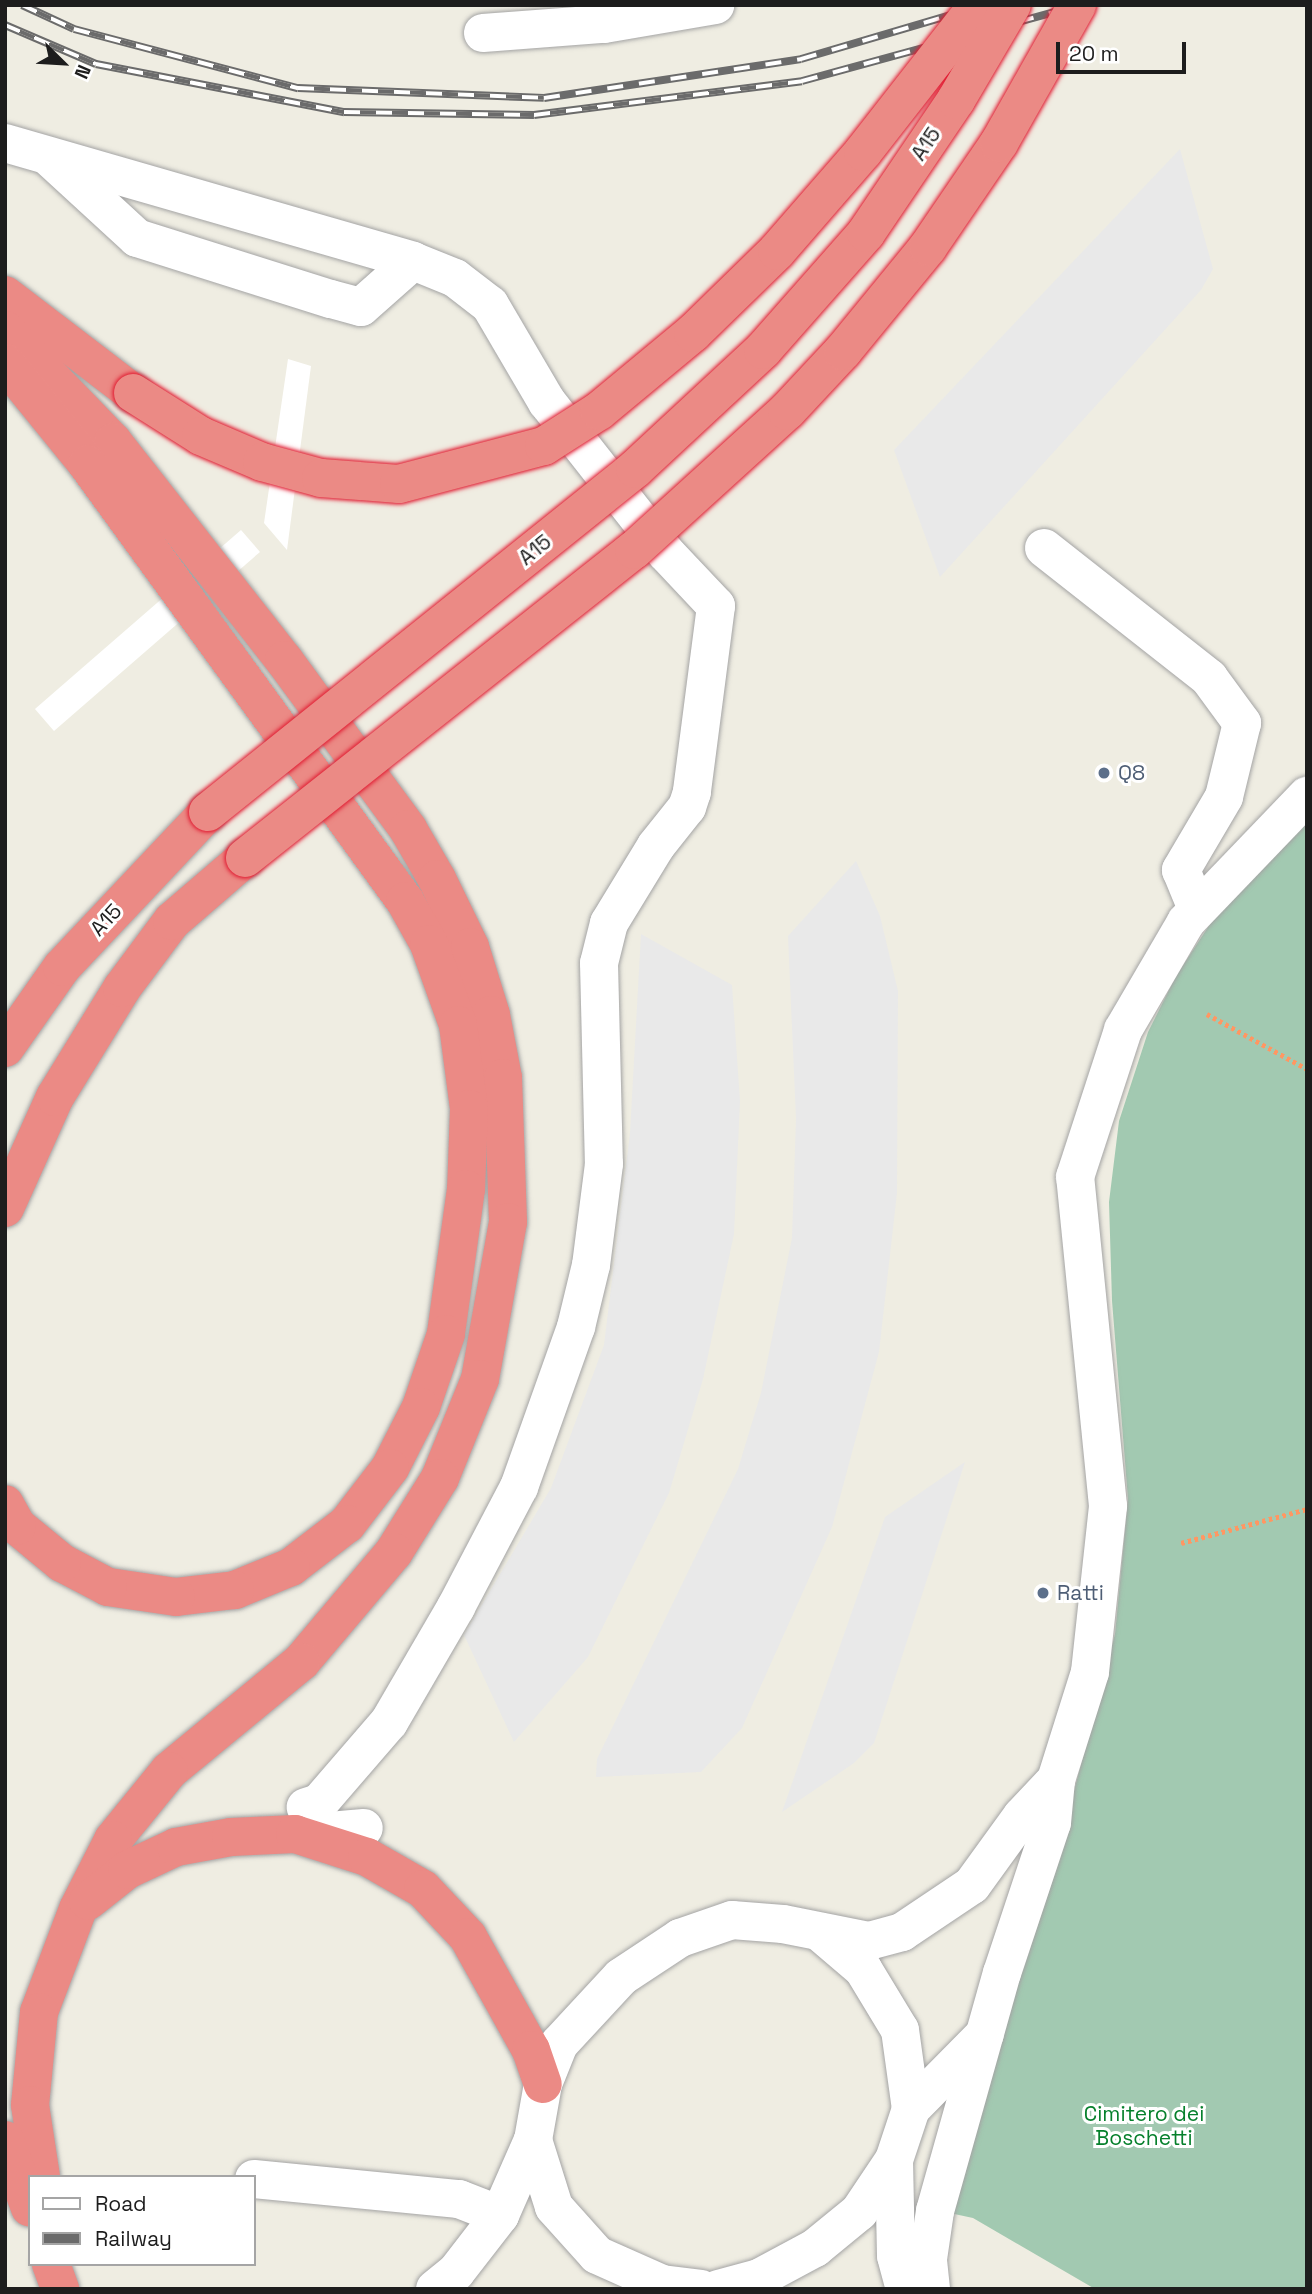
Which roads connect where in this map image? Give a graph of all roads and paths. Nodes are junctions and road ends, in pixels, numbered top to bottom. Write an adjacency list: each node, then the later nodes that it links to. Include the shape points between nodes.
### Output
1 (715, 5): 5 (street, via 604,24)
2 (978, 5): 9 (highway, bridge, via 863,152 776,251 692,333 599,411 544,446 399,484 321,478 262,462 201,436 133,393)
3 (1013, 5): 17 (highway, A15 / A15, bridge, via 956,100 866,233 763,349 635,469 208,812 62,967)
4 (1077, 5): 15 (highway, bridge, via 999,144 928,247 787,411 634,550)
5 (483, 33)
6 (5, 143): 7 (street)
7 (50, 158): 8 (street); 8 (street, via 137,238 331,299 361,307)
8 (413, 261): 25 (street, via 455,278 489,305 547,402 666,553 716,606 692,792 687,807 609,923 598,963 604,1164 591,1265 576,1327 519,1487 456,1607 389,1722)
9 (5, 295)
10 (5, 331): 27 (highway, via 114,442 408,829 470,947 491,1015 503,1078 508,1222 498,1290 480,1378 440,1478 394,1552 301,1662 169,1771 113,1840)
11 (5, 363): 21 (highway, via 87,464 371,848 405,901 429,944 458,1025 469,1109 466,1189 446,1334 421,1407 390,1468 347,1524 291,1567 235,1590 176,1597 108,1587 62,1563 18,1526)
12 (1044, 548): 14 (street, via 1209,678 1242,723 1224,797 1181,870)
13 (1307, 796): 14 (street)
14 (1197, 909): 24 (street, via 1123,1030 1075,1177 1108,1506 1090,1672)
15 (172, 920): 19 (highway, via 85,1020); 20 (highway, via 89,1038 24,1159)
16 (1207, 1014): 18 (path)
17 (5, 1048)
18 (1307, 1069)
19 (5, 1149)
20 (5, 1208)
21 (5, 1504)
22 (1307, 1509): 23 (path)
23 (1181, 1544)
24 (1056, 1780): 28 (street, via 1021,1816 972,1885 938,1912 902,1932 869,1941); 29 (street, via 1052,1823 1002,1973)
25 (301, 1820): 26 (street); 27 (highway, via 176,1847 139,1864); 30 (highway, via 423,1889 468,1937 531,2050)
26 (364, 1828)
27 (78, 1909): 33 (highway, via 39,2012)
28 (822, 1934): 30 (street, via 783,1924 732,1920 680,1938 621,1977 586,2010 559,2044); 31 (street, via 863,1969 901,2030)
29 (989, 2030): 31 (street); 44 (street, via 935,2211 928,2259)
30 (543, 2084): 32 (street)
31 (911, 2109): 34 (street)
32 (533, 2140): 37 (street); 40 (street, via 554,2207 597,2255 662,2284)
33 (23, 2154): 36 (highway)
34 (894, 2160): 38 (street, via 859,2212 814,2248); 43 (street, via 896,2256)
35 (256, 2178): 37 (street, via 459,2199)
36 (28, 2193)
37 (500, 2215): 39 (street, via 456,2272)
38 (759, 2278): 41 (street); 42 (street)
39 (435, 2289)
40 (701, 2289)
41 (718, 2289)
42 (796, 2289)
43 (905, 2289)
44 (931, 2289)

